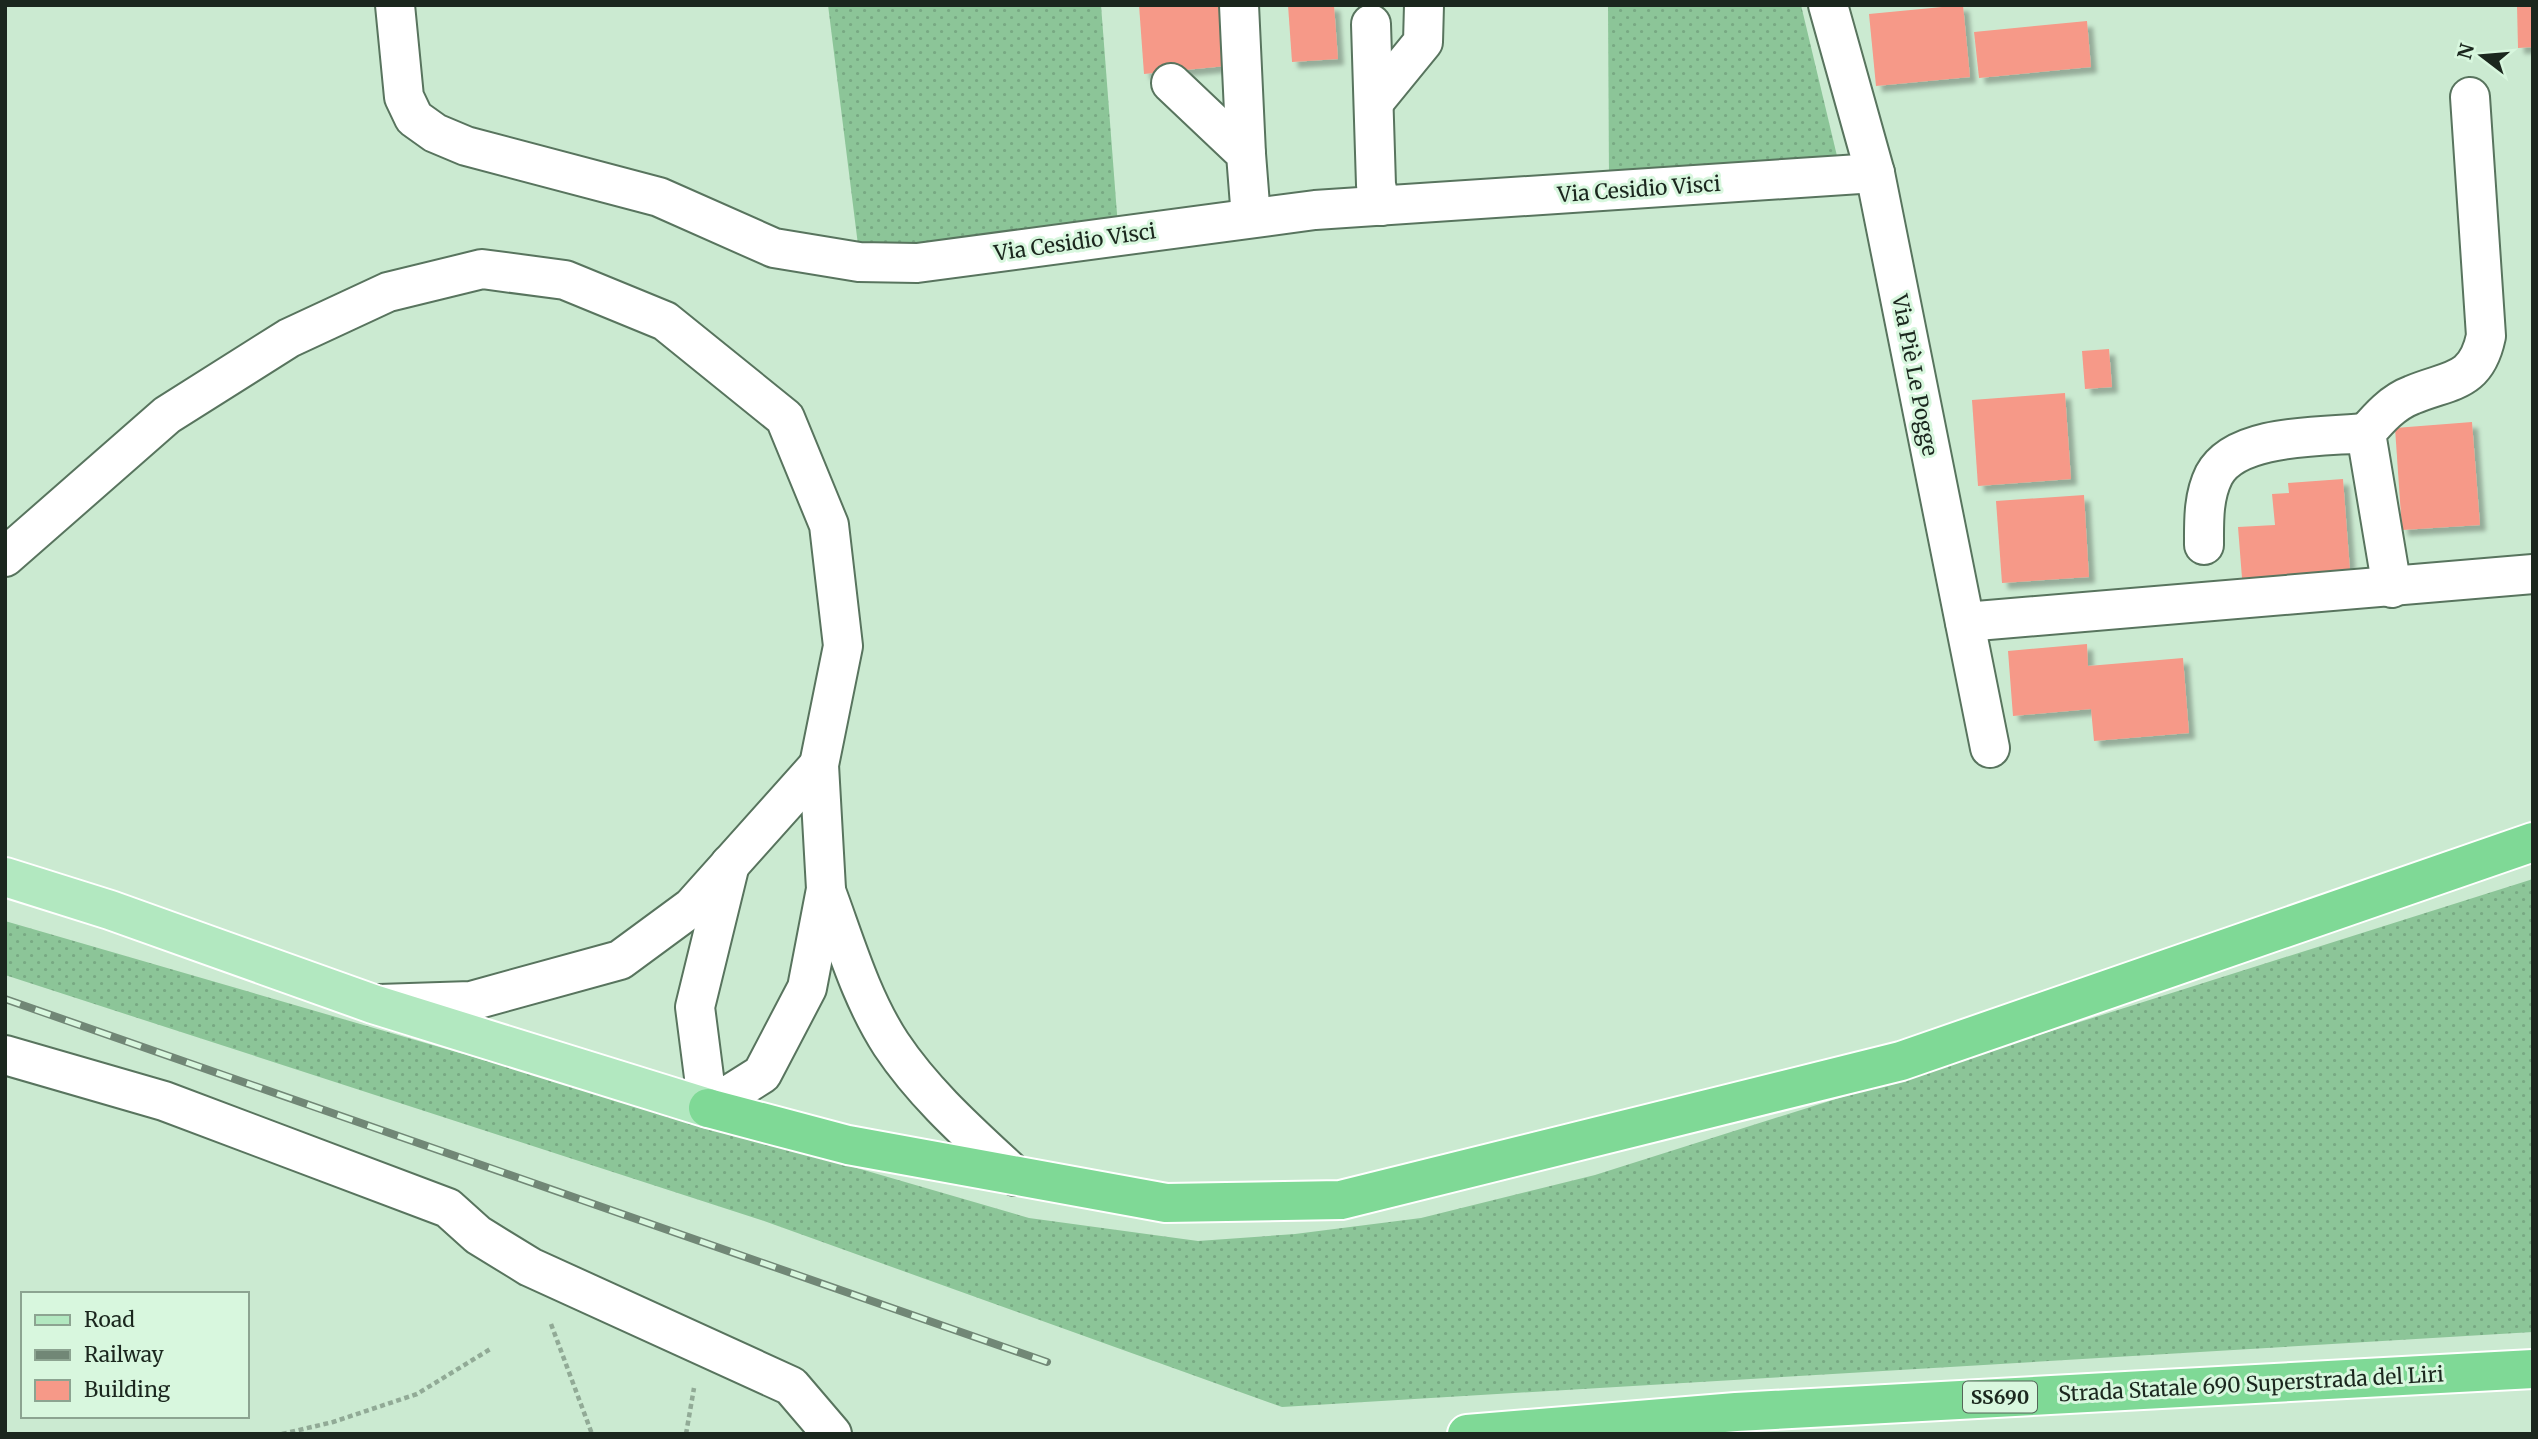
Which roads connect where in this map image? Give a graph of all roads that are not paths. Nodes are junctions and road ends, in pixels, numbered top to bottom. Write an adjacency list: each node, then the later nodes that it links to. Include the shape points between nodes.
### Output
1 (395, 5): 12 (street, Via Cesidio Visci, via 404,97 414,118 435,133 467,146 659,197 774,248 859,262 917,263)
2 (1239, 5): 9 (street)
3 (1424, 5): 8 (street, via 1423,43)
4 (1828, 5): 10 (street, Via Piè Le Pogge)
5 (1371, 23): 8 (street)
6 (1171, 83): 9 (street)
7 (2470, 97): 13 (street, via 2486,320 2482,353 2461,378 2410,395)
8 (1374, 103): 11 (street, via 1376,185)
9 (1246, 154): 12 (street)
10 (1875, 173): 11 (street, Via Cesidio Visci); 18 (street, Via Piè Le Pogge)
11 (1381, 206): 12 (street, Via Cesidio Visci)
12 (1251, 218)
13 (2366, 433): 14 (street, via 2257,444 2232,454 2221,464 2208,493); 17 (street)
14 (2204, 545)
15 (5, 557): 20 (street, via 167,415 289,338 388,292 482,269 565,281 665,321 785,418 829,525 842,646)
16 (2533, 574): 17 (street)
17 (2392, 588): 18 (street)
18 (1965, 622): 19 (street, Via Piè Le Pogge)
19 (1990, 748)
20 (819, 765): 22 (street); 24 (street)
21 (2533, 842): 28 (highway, via 1901,1061 1341,1200 1166,1203)
22 (730, 864): 25 (street, via 692,907 620,960 471,1001); 27 (street, via 695,1007)
23 (5, 877): 25 (main road)
24 (825, 889): 27 (street, via 807,988 762,1074); 28 (street, via 857,975 890,1043 939,1105)
25 (373, 1004): 27 (main road)
26 (5, 1055): 32 (street, via 164,1101 448,1208 478,1235 530,1267 791,1386)
27 (708, 1108): 28 (highway, via 848,1145)
28 (1015, 1176)
29 (2533, 1363): 31 (highway)
30 (2533, 1370): 31 (highway, Strada Statale 690 Superstrada del Liri / SS690)
31 (2467, 1373): 33 (highway, Strada Statale 690 Superstrada del Liri / SS690, via 1736,1412)
32 (832, 1434)
33 (1467, 1434)

